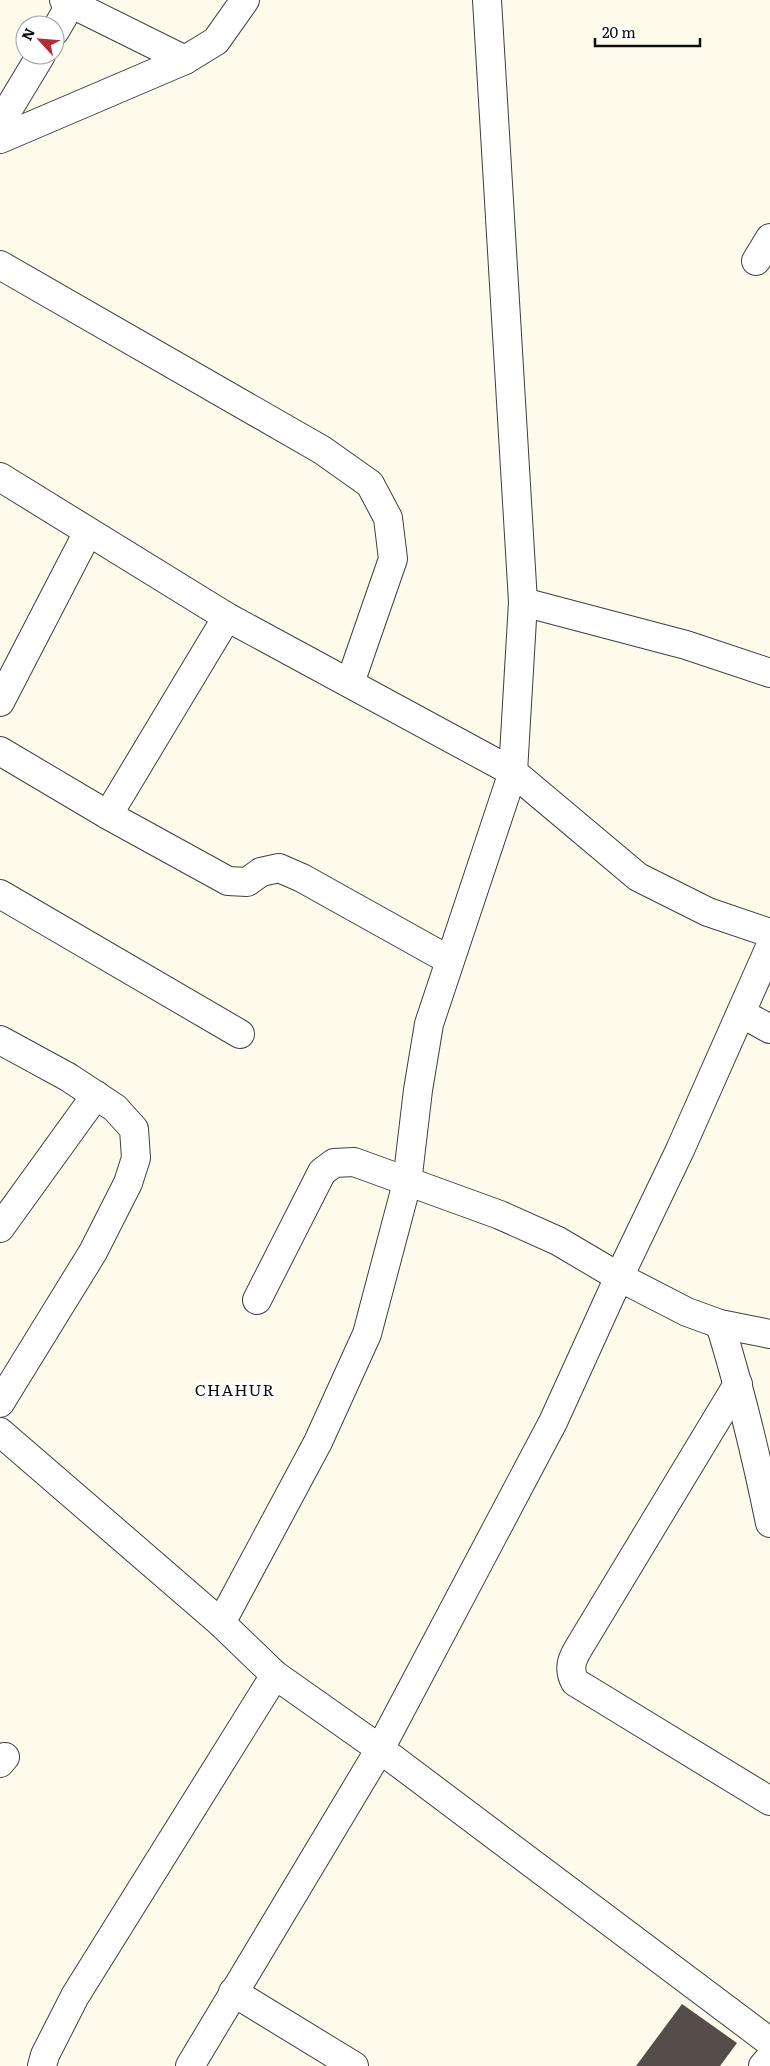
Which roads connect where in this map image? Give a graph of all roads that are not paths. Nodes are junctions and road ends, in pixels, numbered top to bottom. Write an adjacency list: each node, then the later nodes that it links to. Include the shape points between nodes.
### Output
1 (245, 0): 5 (street, via 216,41)
2 (486, 0): 14 (street)
3 (70, 1): 4 (street); 5 (street)
4 (63, 15)
5 (185, 60): 8 (street)
6 (35, 65): 7 (street)
7 (0, 123)
8 (0, 139)
9 (770, 238): 10 (street)
10 (756, 262)
11 (0, 265): 17 (street, via 322,450 370,484 388,518 393,559)
12 (0, 477): 13 (street)
13 (88, 532): 15 (street); 18 (street)
14 (523, 602): 16 (street, via 686,645); 20 (street)
15 (227, 617): 17 (street); 21 (street)
16 (770, 673)
17 (350, 683): 20 (street)
18 (0, 702)
19 (0, 751): 21 (street)
20 (512, 772): 23 (street, via 638,877 708,912); 25 (street)
21 (108, 815): 25 (street, via 228,881 247,882 261,872 279,868)
22 (0, 894): 28 (street)
23 (770, 933)
24 (770, 947): 26 (street)
25 (449, 960): 31 (street, via 429,1024)
26 (740, 1013): 27 (street); 33 (street, via 680,1150)
27 (770, 1029)
28 (240, 1034)
29 (0, 1040): 30 (street, via 68,1076)
30 (96, 1095): 32 (street); 38 (street, via 115,1108 134,1129 136,1158 131,1175 93,1252)
31 (406, 1183): 33 (street, via 500,1215 558,1241); 34 (street, via 354,1162 334,1163 322,1172); 41 (street, via 367,1334 318,1442)
32 (0, 1228)
33 (619, 1277): 35 (street, via 687,1312); 43 (street, via 553,1422)
34 (257, 1300)
35 (720, 1324): 36 (street); 37 (street)
36 (770, 1334)
37 (738, 1384): 40 (street); 44 (street, via 572,1659 570,1672 575,1682)
38 (0, 1403)
39 (0, 1432): 41 (street)
40 (770, 1523)
41 (221, 1623): 42 (street)
42 (275, 1675): 43 (street); 48 (street, via 74,1996)
43 (380, 1749): 45 (street); 46 (street)
44 (770, 1801)
45 (233, 1992): 49 (street); 50 (street)
46 (770, 2042)
47 (770, 2058): 51 (street)
48 (42, 2066)
49 (190, 2066)
50 (354, 2066)
51 (763, 2066)

